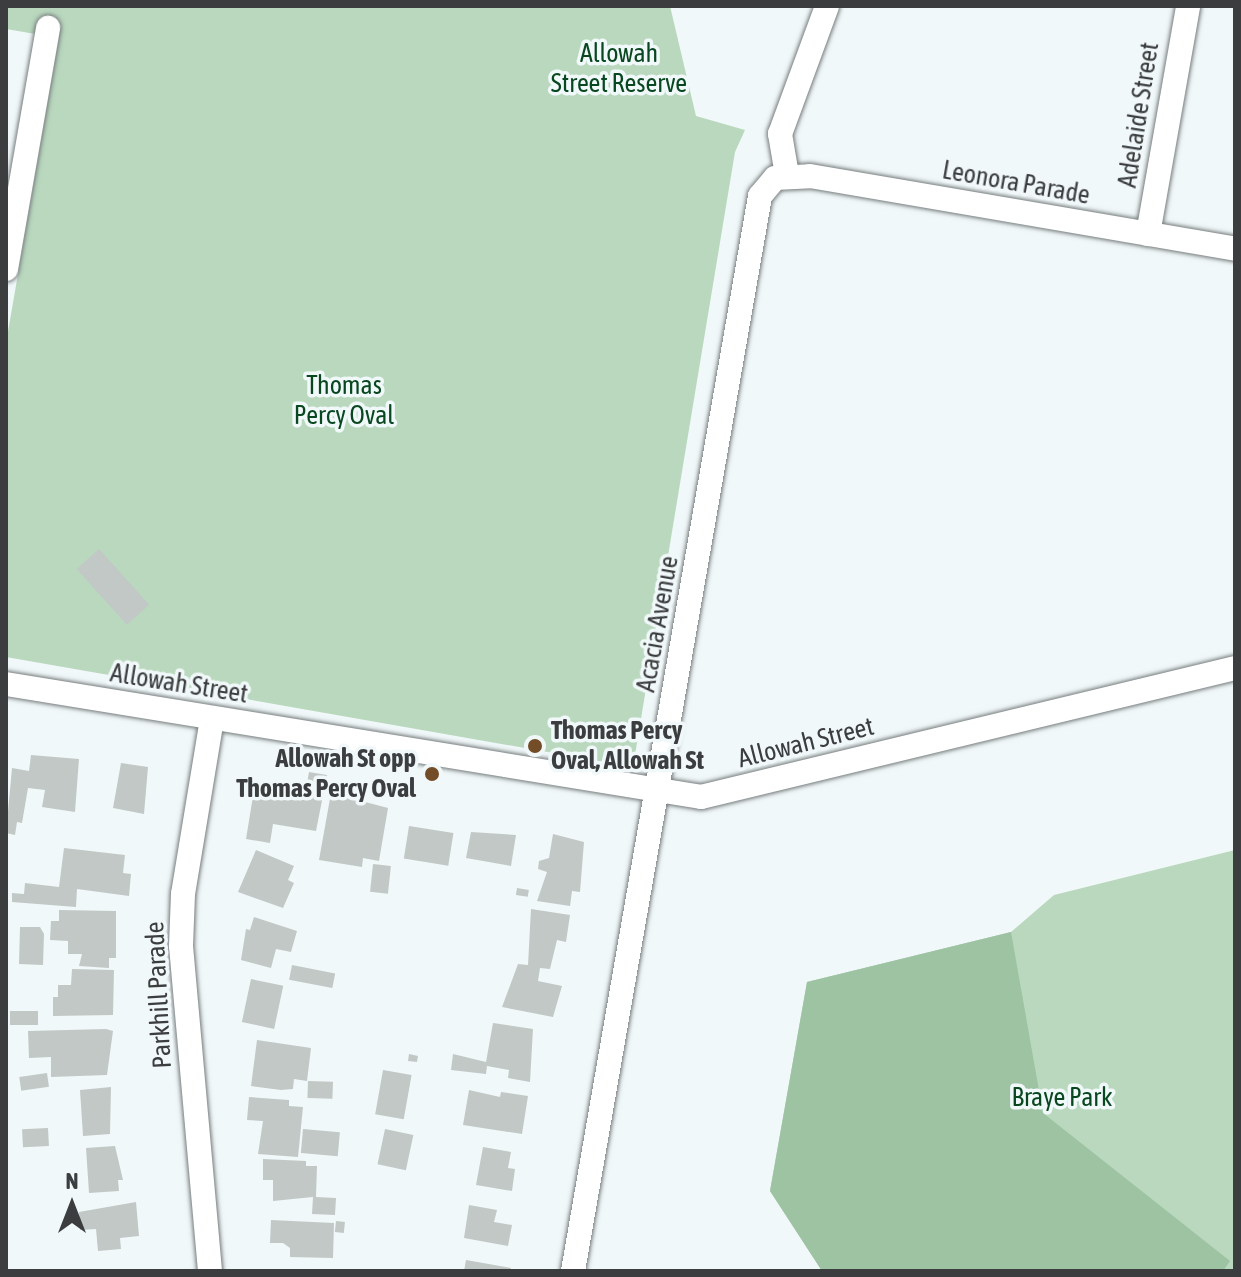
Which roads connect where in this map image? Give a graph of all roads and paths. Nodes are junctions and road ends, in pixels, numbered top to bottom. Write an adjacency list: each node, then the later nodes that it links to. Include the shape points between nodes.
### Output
1 (827, 6): 4 (street, via 780,134)
2 (1188, 6): 5 (street, Adelaide Street)
3 (48, 28): 7 (street)
4 (787, 175): 5 (street, Leonora Parade); 11 (street, Acacia Avenue, via 767,185 757,208)
5 (1148, 234): 6 (street, Leonora Parade)
6 (1235, 249)
7 (6, 269)
8 (1235, 668): 11 (street, Allowah Street, via 711,795)
9 (6, 684): 10 (street, Allowah Street)
10 (212, 718): 11 (street, Allowah Street); 12 (street, Parkhill Parade, via 183,894 181,946)
11 (658, 792): 13 (street, Acacia Avenue)
12 (210, 1271)
13 (573, 1271)

